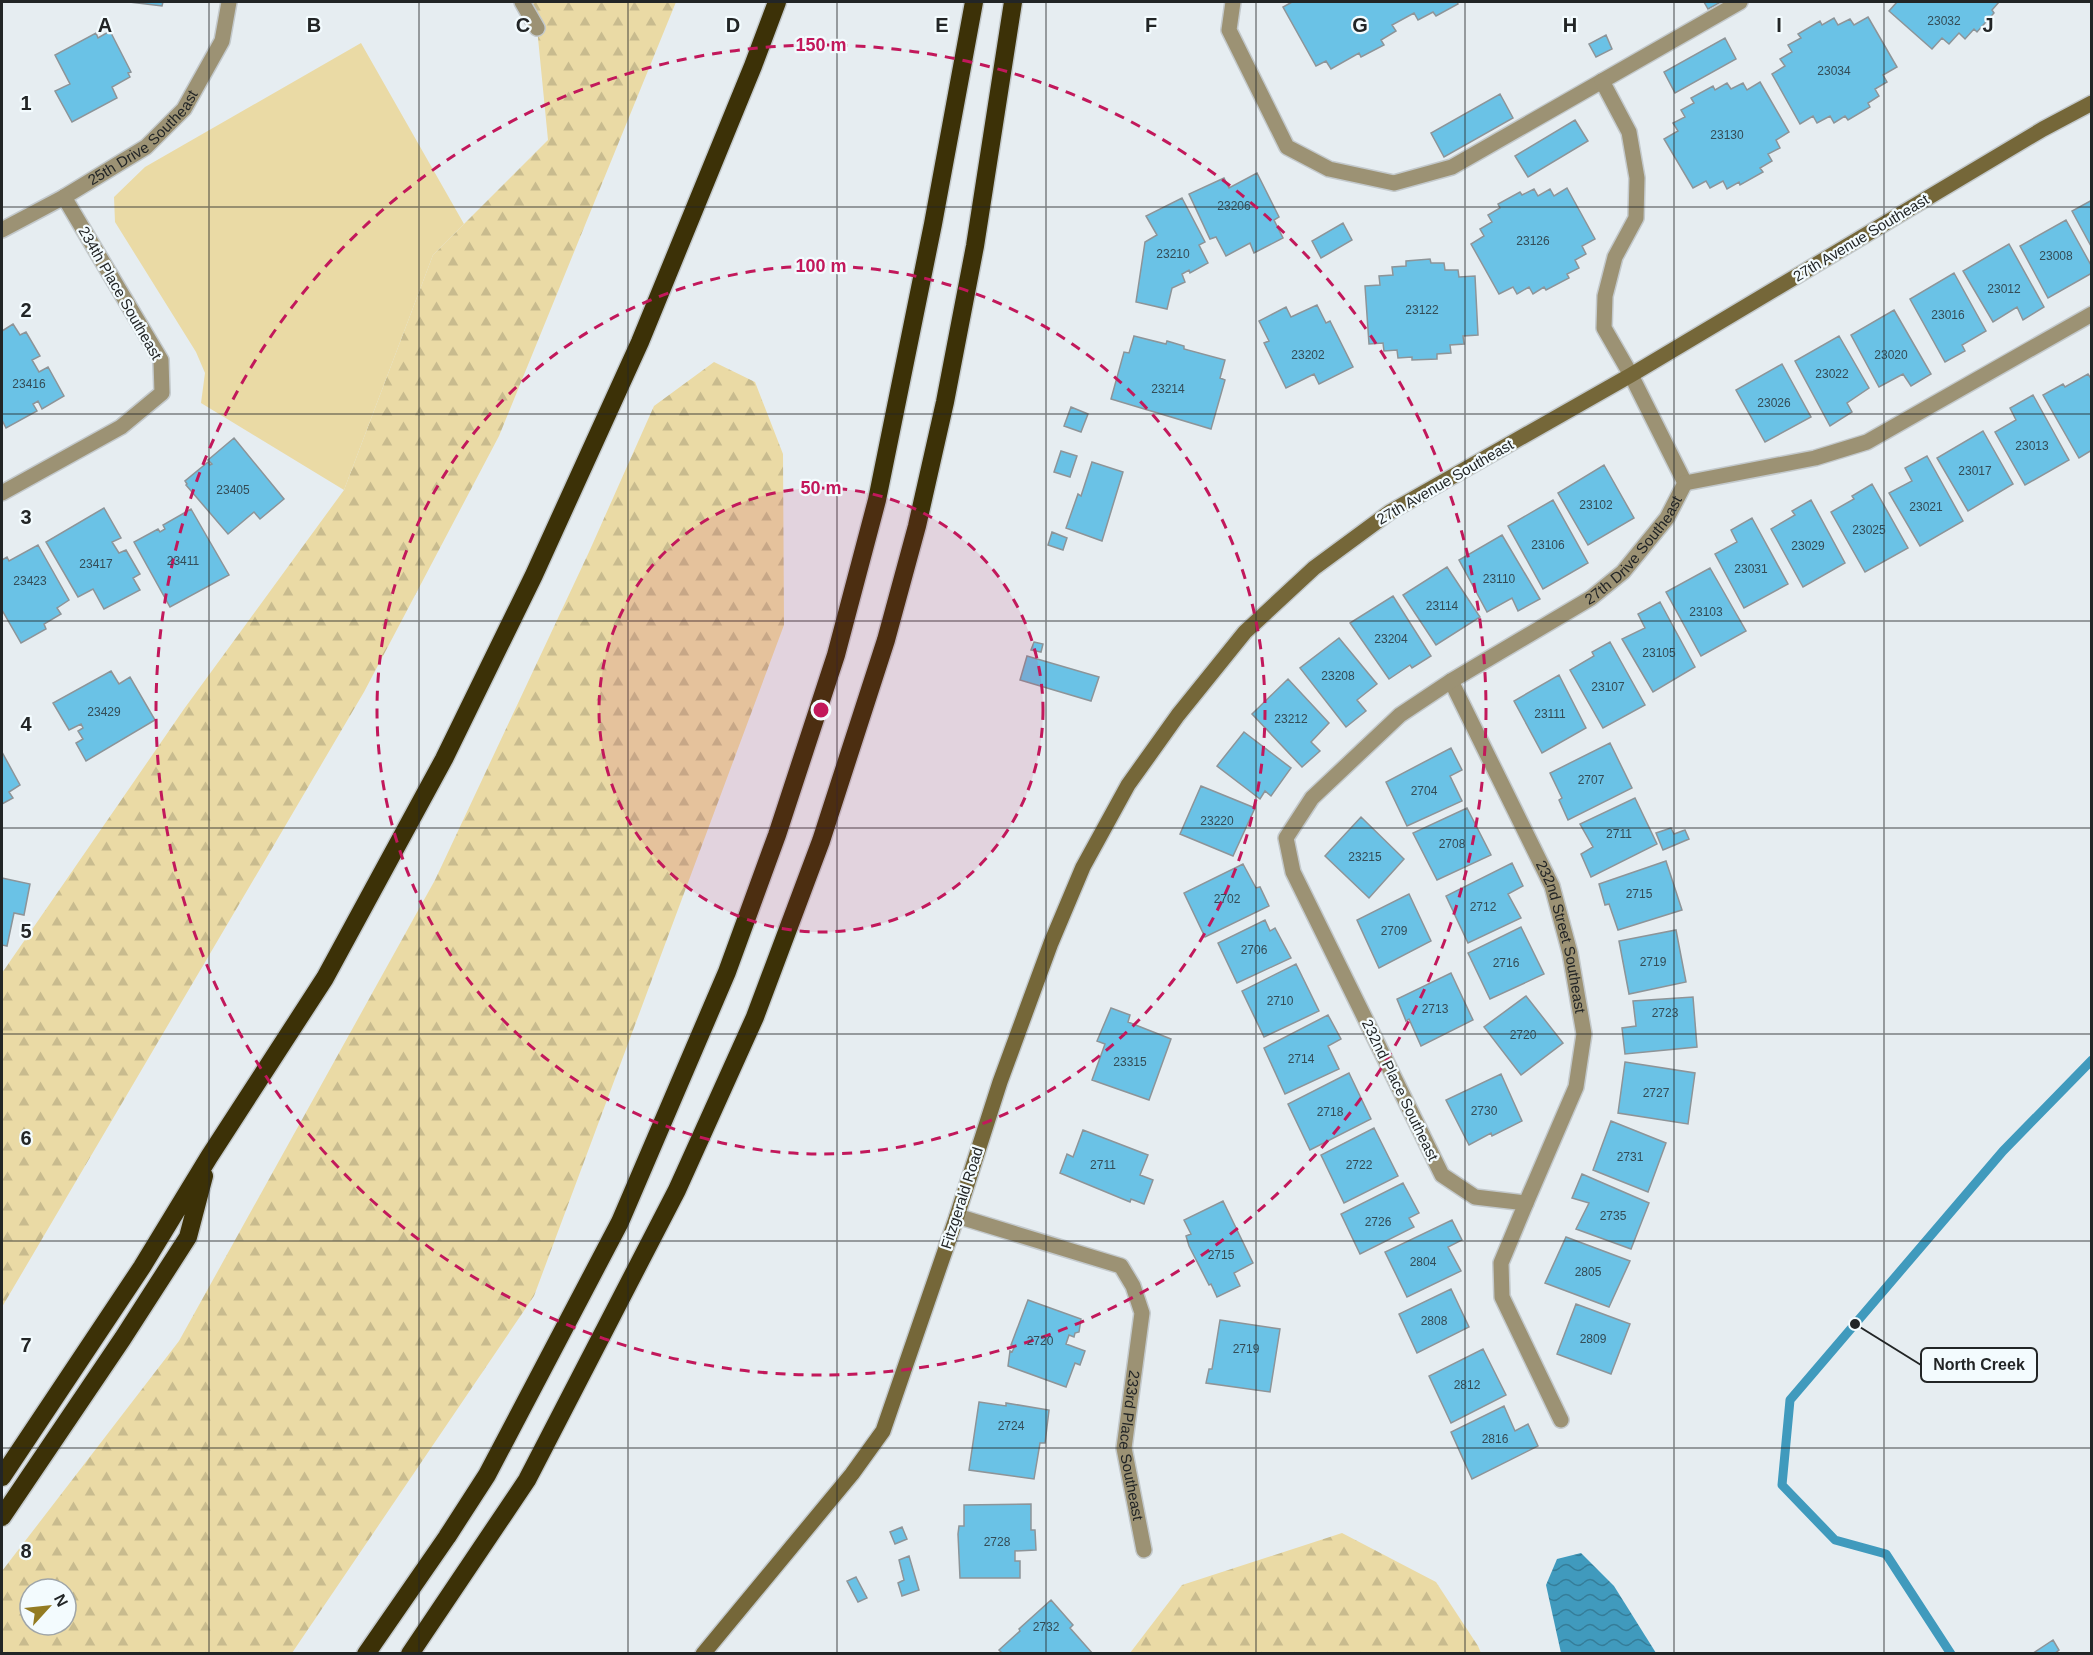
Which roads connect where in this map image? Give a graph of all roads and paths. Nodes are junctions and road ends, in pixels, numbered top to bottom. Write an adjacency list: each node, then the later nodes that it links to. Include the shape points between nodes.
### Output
1 (229, 2): 11 (street, 25th Drive Southeast, via 222,41 184,110 146,147)
2 (522, 2): 8 (street)
3 (777, 2): 20 (highway, via 640,342 534,575 444,759 326,978)
4 (974, 2): 27 (highway, via 877,500 836,655 727,972 620,1222 487,1475)
5 (1013, 2): 28 (highway, via 975,246 945,402 886,640 821,841 755,1017 677,1190 527,1480)
6 (1233, 2): 9 (street, via 1229,30 1287,147 1329,169 1394,183 1452,167)
7 (1740, 2): 9 (street)
8 (537, 28)
9 (1602, 81): 14 (street, via 1629,132 1637,178 1636,218 1615,257 1605,296 1604,328)
10 (2091, 103): 14 (street, 27th Avenue Southeast)
11 (64, 197): 12 (street, 25th Drive Southeast); 16 (street, 234th Place Southeast, via 161,360 162,393 121,427)
12 (2, 230)
13 (2091, 314): 15 (street, 27th Drive Southeast, via 1867,442 1815,458)
14 (1631, 375): 15 (street); 18 (street, 27th Avenue Southeast, via 1390,512 1314,568 1245,632)
15 (1685, 483): 17 (street, 27th Drive Southeast, via 1668,518 1623,572 1590,598)
16 (2, 493)
17 (1451, 681): 19 (street, 27th Drive Southeast, via 1400,715 1312,798); 21 (street, 232nd Street Southeast, via 1552,886 1570,953 1584,1034 1576,1087)
18 (1178, 715): 22 (street, Fitzgerald Road, via 1128,785 1083,867 1000,1082)
19 (1286, 838): 21 (street, 232nd Place Southeast, via 1293,872 1442,1175 1475,1197)
20 (209, 1156): 24 (highway, via 142,1267); 25 (highway, via 188,1237)
21 (1526, 1203): 23 (street, via 1501,1263 1502,1297)
22 (957, 1216): 26 (street, 233rd Place Southeast, via 1121,1266 1133,1286 1142,1313 1124,1448); 29 (street, Fitzgerald Road, via 883,1431 852,1474)
23 (1561, 1420)
24 (2, 1477)
25 (2, 1517)
26 (1144, 1550)
27 (366, 1653)
28 (410, 1653)
29 (703, 1653)

